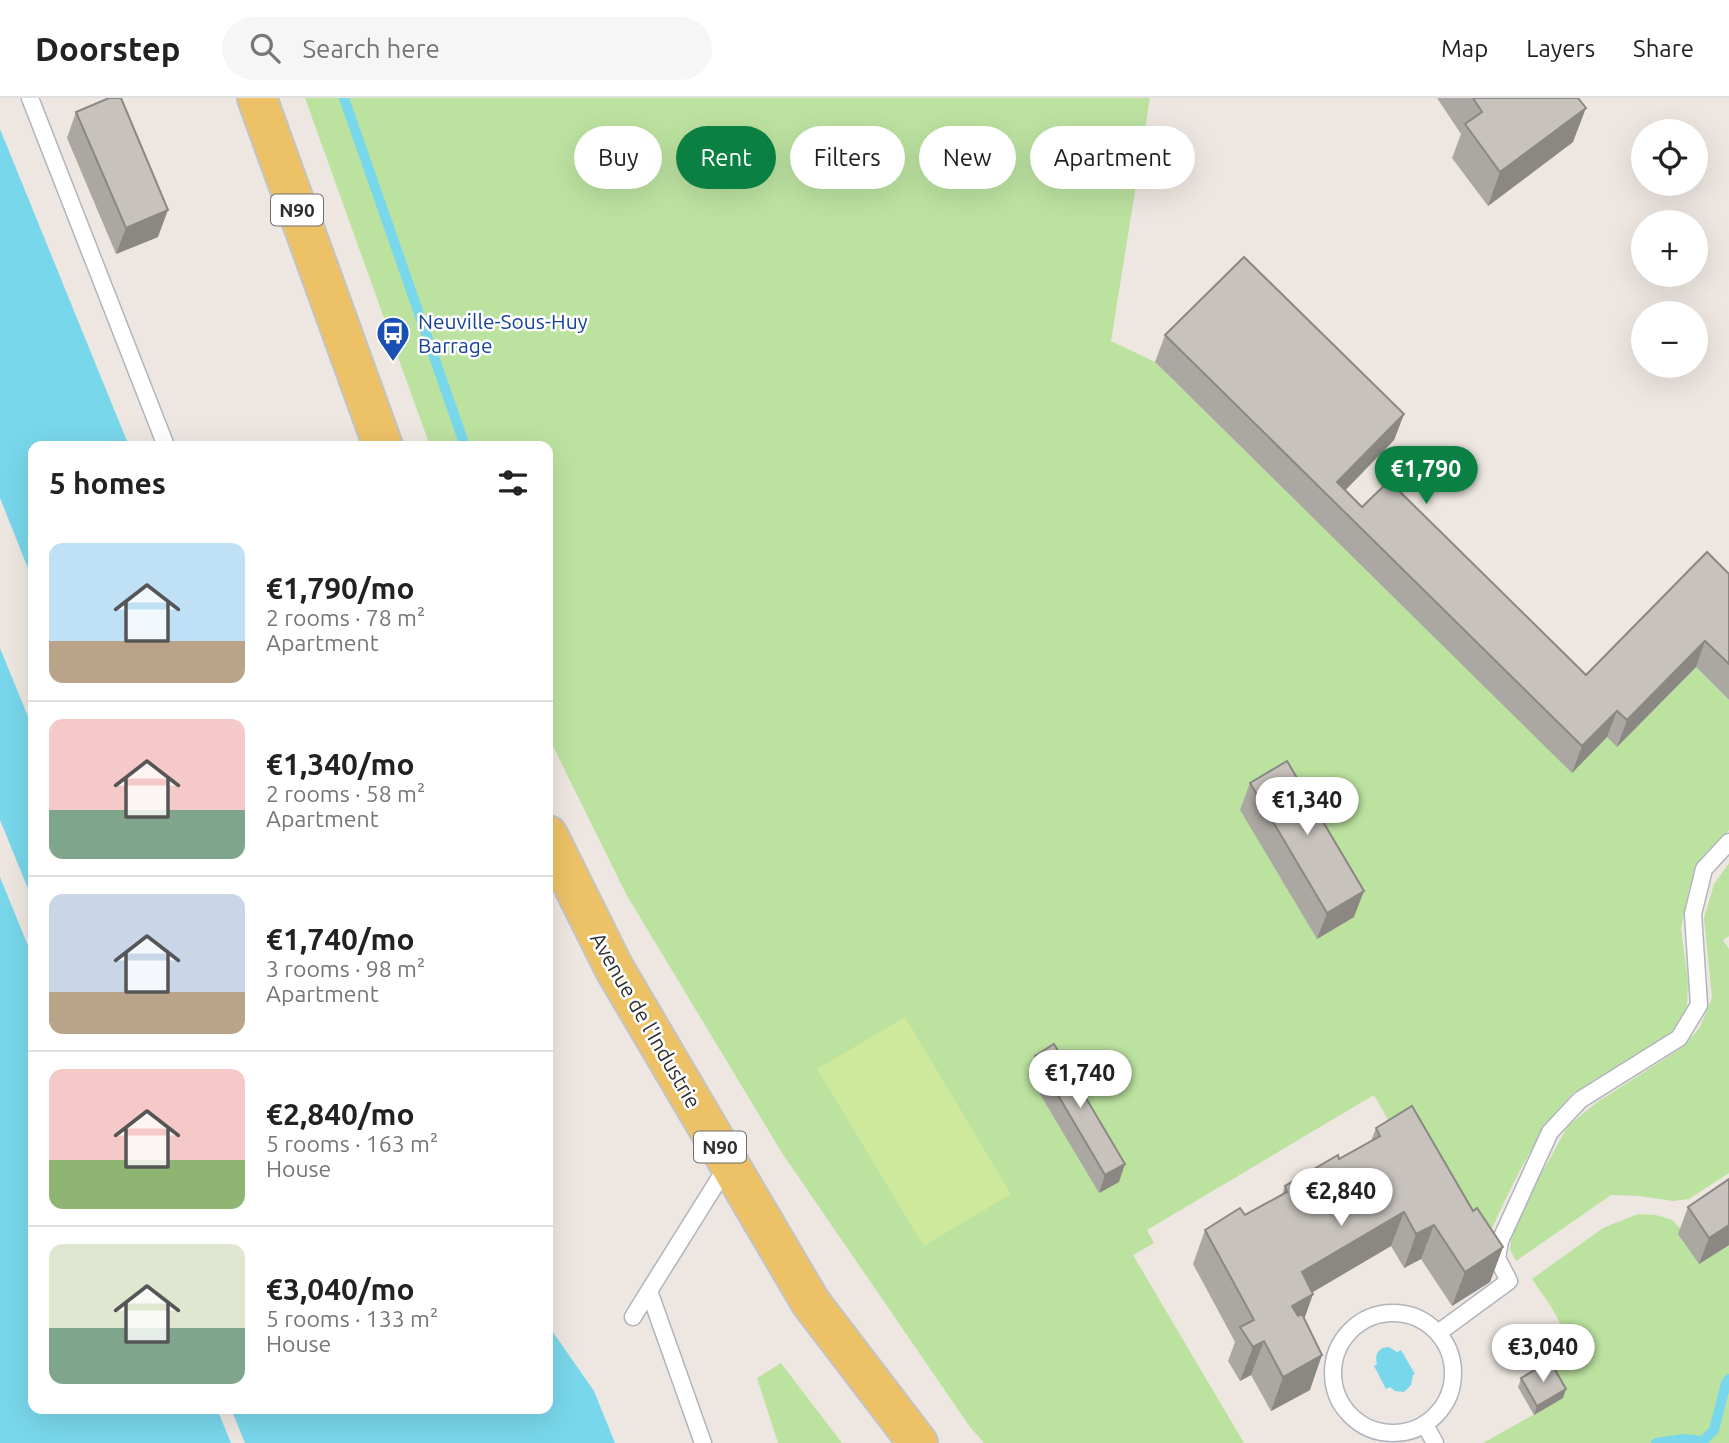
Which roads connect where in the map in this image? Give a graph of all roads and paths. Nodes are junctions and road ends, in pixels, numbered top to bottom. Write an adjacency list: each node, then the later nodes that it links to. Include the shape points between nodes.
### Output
1 (30, 98): 3 (lane)
2 (257, 98): 4 (main road, N90)
3 (164, 441)
4 (381, 441)
5 (1729, 842): 10 (lane, via 1704,869 1693,914 1699,1005 1679,1038 1580,1100 1550,1132 1500,1241 1497,1258 1509,1281)
6 (553, 845): 7 (main road, Avenue de l'Industrie / N90, via 614,968)
7 (729, 1163): 8 (lane); 13 (main road, Avenue de l'Industrie / N90, via 811,1303)
8 (649, 1291): 9 (lane); 12 (lane)
9 (633, 1317)
10 (1438, 1333): 11 (lane, via 1453,1364 1453,1382 1448,1398); 11 (lane, via 1405,1314 1366,1318 1350,1330 1332,1365 1340,1402 1368,1429 1388,1434)
11 (1425, 1425): 14 (lane)
12 (703, 1443)
13 (918, 1443)
14 (1435, 1443)

